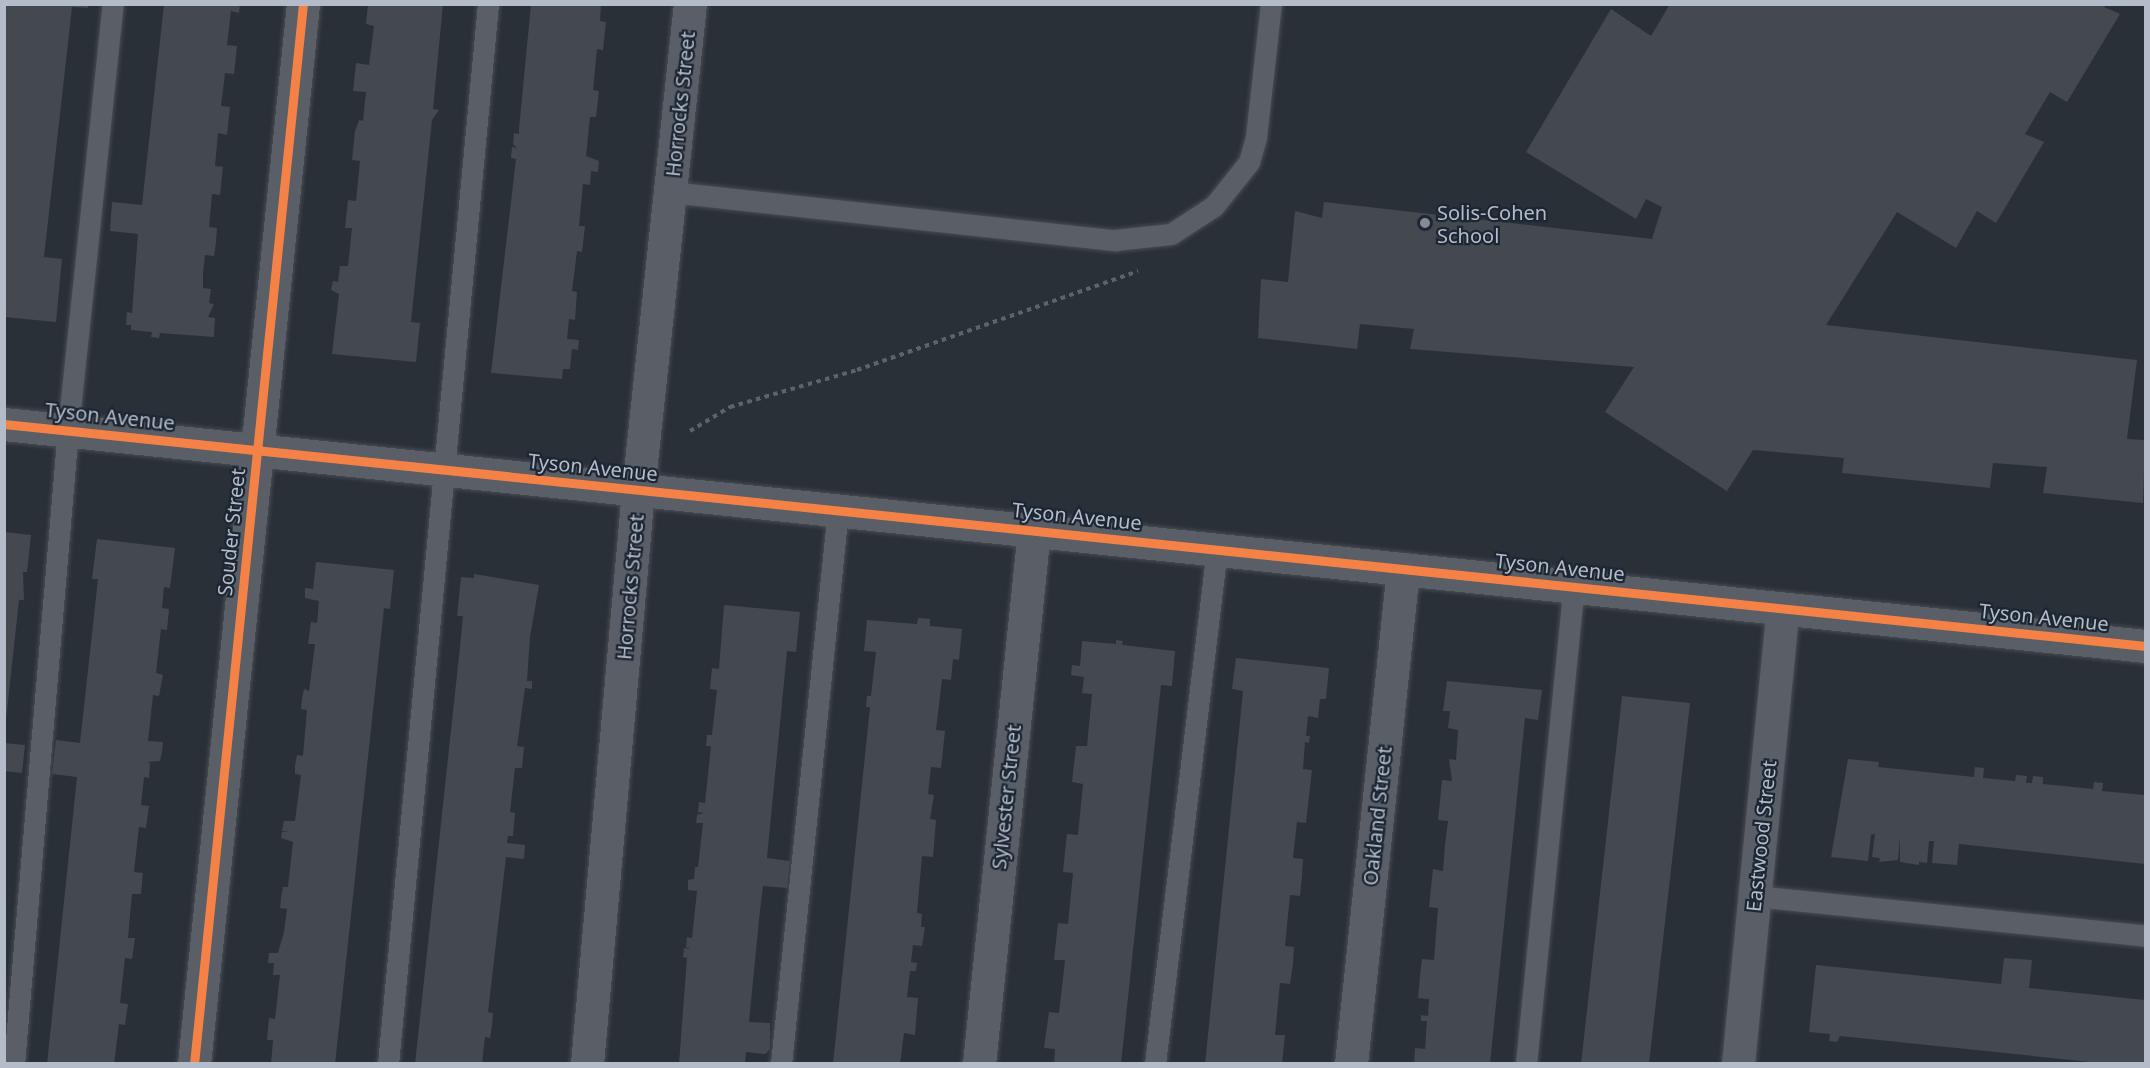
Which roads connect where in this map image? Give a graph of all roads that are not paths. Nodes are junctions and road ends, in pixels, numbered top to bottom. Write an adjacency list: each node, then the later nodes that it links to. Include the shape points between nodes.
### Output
1 (113, 4): 8 (lane)
2 (303, 4): 9 (street, Souder Street)
3 (488, 4): 10 (lane)
4 (690, 4): 6 (street, Horrocks Street)
5 (1271, 4): 6 (lane, via 1256,137 1249,162 1214,206 1171,234 1115,240)
6 (670, 192): 11 (street, Horrocks Street)
7 (4, 424): 8 (street, Tyson Avenue)
8 (68, 429): 9 (street, Tyson Avenue); 21 (lane)
9 (258, 449): 10 (street, Tyson Avenue); 22 (street, Souder Street)
10 (442, 469): 11 (street, Tyson Avenue); 23 (lane)
11 (638, 490): 12 (street, Tyson Avenue); 24 (street, Horrocks Street)
12 (838, 510): 13 (street, Tyson Avenue); 25 (lane)
13 (1034, 530): 14 (street, Tyson Avenue); 26 (street, Sylvester Street)
14 (1217, 549): 15 (street, Tyson Avenue); 27 (lane)
15 (1402, 569): 16 (street, Tyson Avenue); 28 (street, Oakland Street)
16 (1574, 587): 17 (street, Tyson Avenue); 29 (lane)
17 (1783, 609): 18 (street, Tyson Avenue); 19 (street, Eastwood Street)
18 (2145, 646)
19 (1755, 896): 20 (lane); 30 (street, Eastwood Street)
20 (2145, 936)
21 (14, 1064)
22 (194, 1064)
23 (388, 1064)
24 (587, 1064)
25 (781, 1064)
26 (979, 1064)
27 (1155, 1064)
28 (1351, 1064)
29 (1526, 1064)
30 (1738, 1064)

